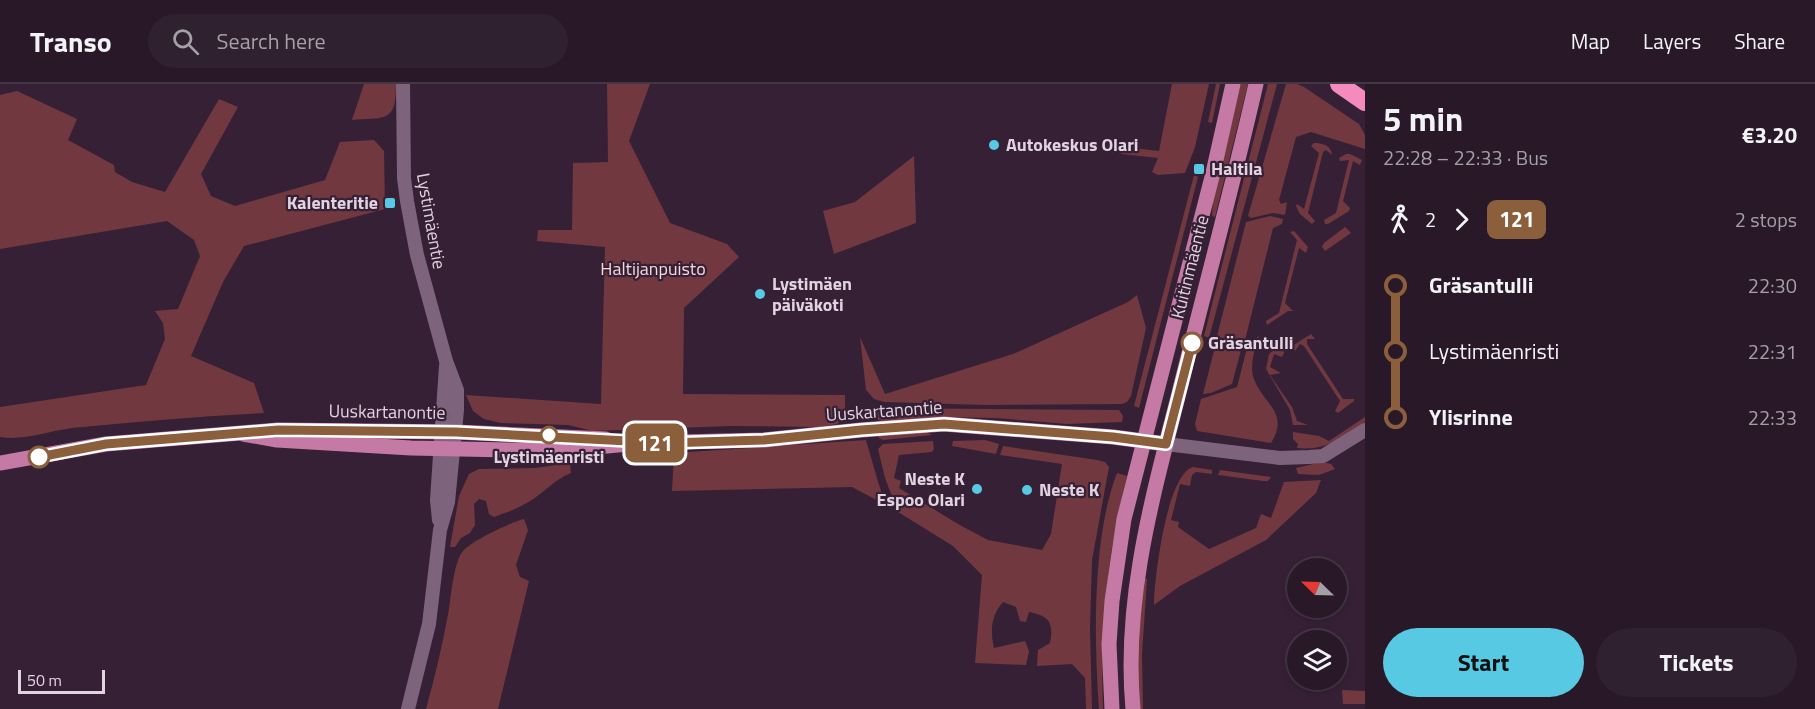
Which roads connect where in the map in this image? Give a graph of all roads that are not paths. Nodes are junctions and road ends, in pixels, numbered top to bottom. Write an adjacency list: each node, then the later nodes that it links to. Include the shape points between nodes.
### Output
1 (403, 84): 7 (street, Lystimäentie, via 407,201 417,255 457,390)
2 (1233, 84): 9 (main road, Kuitinmäentie)
3 (1256, 84): 11 (main road, Kuitinmäentie)
4 (1339, 84): 5 (highway)
5 (1365, 102)
6 (1365, 430): 11 (street, via 1323,456 1309,457 1280,458)
7 (448, 432): 8 (main road, Uuskartanontie, via 278,430); 10 (main road, Uuskartanontie); 12 (street, Lystimäentie)
8 (243, 434): 12 (main road, Uuskartanontie, via 277,440); 13 (main road, Uuskartanontie, via 106,444)
9 (1145, 441): 10 (main road, Uuskartanontie, via 944,424 764,440); 11 (main road, Uuskartanontie); 15 (main road, Kuitinmäentie, via 1117,559 1109,644)
10 (639, 443): 12 (main road, Uuskartanontie, via 554,451)
11 (1166, 444): 16 (main road, Kuitinmäentie, via 1138,570 1131,648)
12 (447, 449): 14 (street, Lystimäentie, via 437,500 440,530 429,624)
13 (0, 463)
14 (408, 709)
15 (1112, 709)
16 (1132, 709)

